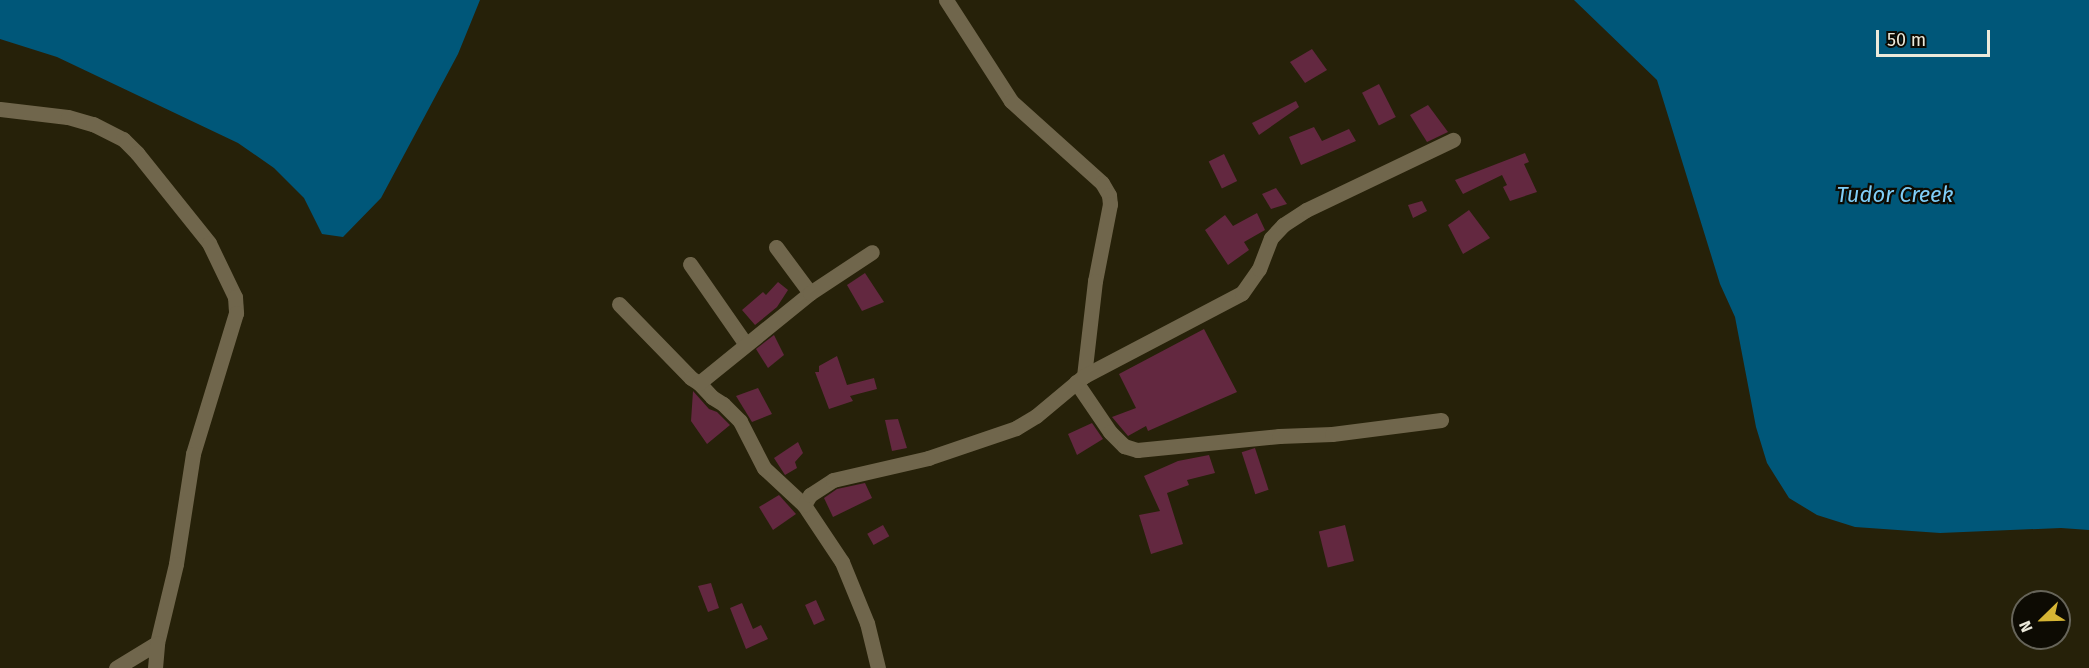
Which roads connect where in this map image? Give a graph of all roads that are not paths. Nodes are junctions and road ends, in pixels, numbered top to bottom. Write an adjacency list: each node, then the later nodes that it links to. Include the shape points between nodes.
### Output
1 (946, 0): 10 (street, via 1011,101 1102,183 1109,195)
2 (0, 109): 14 (street, via 68,117 123,139 209,243 235,297 236,313 193,454 176,564)
3 (1453, 140): 10 (street, via 1306,210 1271,238 1259,269 1242,292)
4 (776, 247): 7 (street)
5 (872, 252): 7 (street)
6 (690, 264): 9 (street)
7 (810, 293): 9 (street)
8 (619, 304): 11 (street)
9 (745, 343): 11 (street)
10 (1080, 379): 12 (street, via 1117,440 1137,450 1332,434); 13 (street, via 1016,428 928,458 833,480 820,486)
11 (699, 383): 13 (street, via 740,421 764,468)
12 (1441, 420)
13 (804, 505): 17 (street, via 842,562 867,623)
14 (157, 643): 15 (street); 16 (street)
15 (116, 668)
16 (155, 668)
17 (878, 668)

